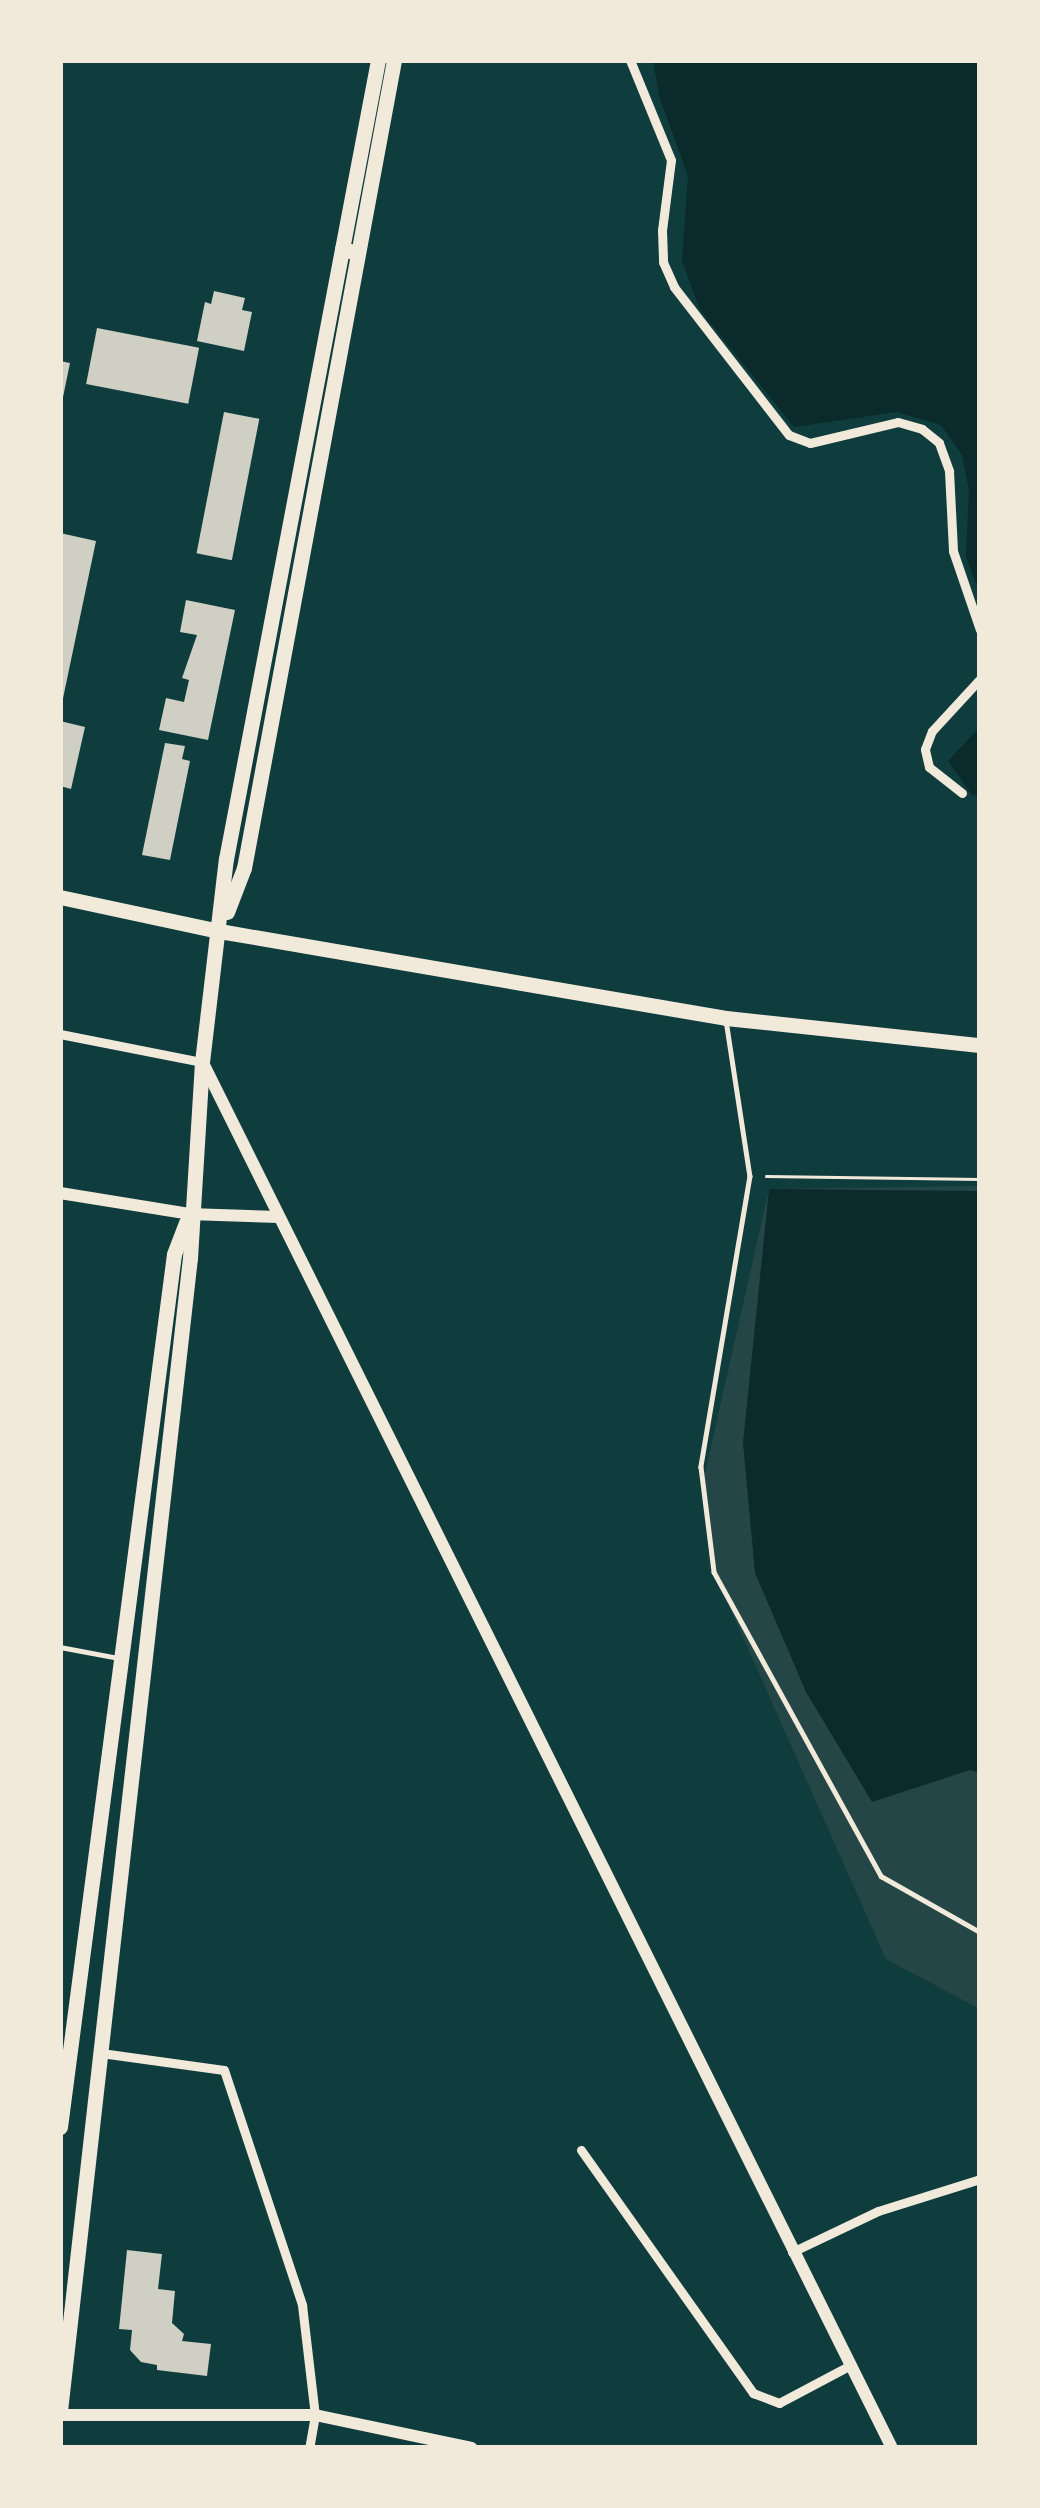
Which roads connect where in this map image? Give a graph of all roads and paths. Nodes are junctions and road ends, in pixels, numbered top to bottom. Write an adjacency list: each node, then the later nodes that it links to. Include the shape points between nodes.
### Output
1 (378, 60): 4 (main road)
2 (394, 60): 4 (main road)
3 (630, 60): 5 (street, via 671,160 662,230 674,287 789,434 810,443 898,422 939,443 949,471 953,550)
4 (350, 251): 9 (main road, via 244,868)
5 (980, 630)
6 (980, 679): 7 (street, via 932,731 926,749 929,767)
7 (962, 793)
8 (60, 897): 9 (main road)
9 (219, 931): 10 (main road); 13 (main road)
10 (725, 1018): 12 (main road); 14 (lane)
11 (60, 1034): 13 (street)
12 (980, 1045)
13 (202, 1062): 17 (main road); 18 (street)
14 (750, 1176): 15 (path); 22 (lane, via 700,1467 714,1572 881,1876)
15 (980, 1179)
16 (60, 1193): 17 (street)
17 (189, 1214): 18 (street); 19 (main road, via 190,1258)
18 (279, 1217): 28 (street)
19 (148, 1548): 21 (main road); 24 (main road)
20 (60, 1647): 21 (lane)
21 (124, 1659): 23 (main road)
22 (980, 1931)
23 (65, 2049): 24 (main road); 25 (main road)
24 (100, 2052): 30 (main road); 31 (street, via 224,2070 302,2305)
25 (60, 2127)
26 (581, 2150): 29 (street, via 752,2393 779,2403)
27 (980, 2179): 28 (street, via 878,2211)
28 (792, 2252): 29 (street)
29 (848, 2366): 34 (street)
30 (60, 2413): 31 (street)
31 (315, 2415): 32 (street); 33 (street)
32 (309, 2448)
33 (472, 2448)
34 (892, 2448)

